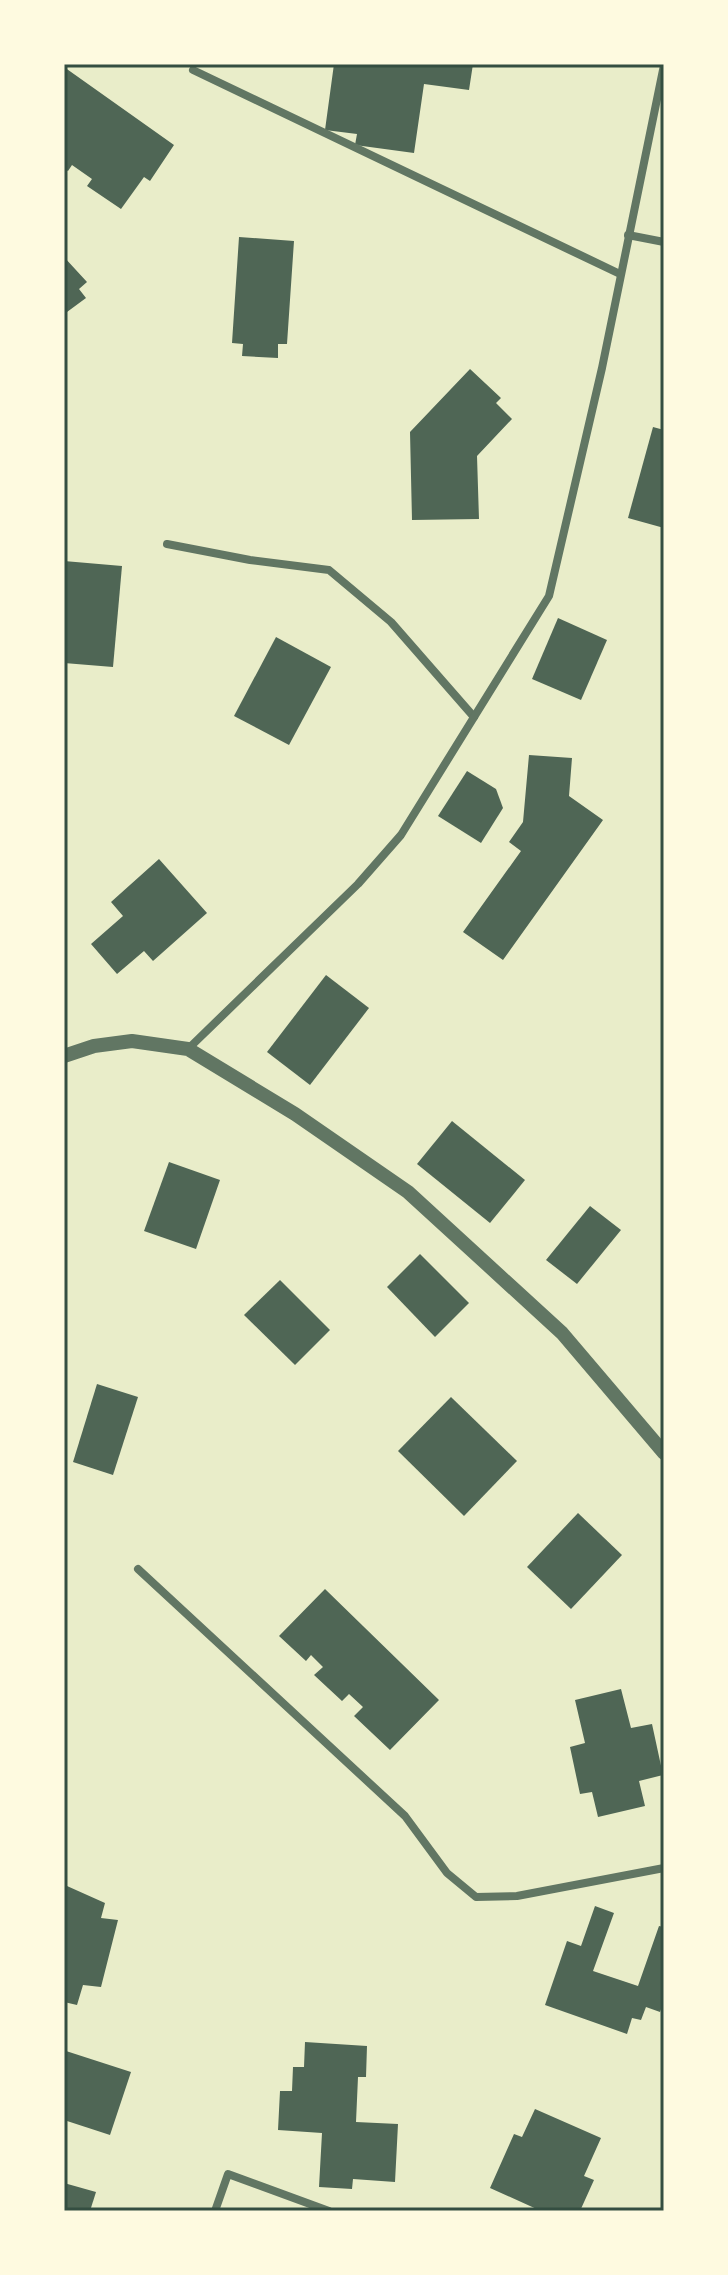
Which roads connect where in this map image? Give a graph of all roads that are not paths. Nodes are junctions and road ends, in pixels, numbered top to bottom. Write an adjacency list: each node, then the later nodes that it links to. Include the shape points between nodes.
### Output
1 (664, 65): 3 (street)
2 (193, 70): 5 (street)
3 (628, 235): 4 (street); 5 (street)
4 (664, 242)
5 (620, 274): 7 (street, via 549,596)
6 (167, 544): 7 (street, via 329,570 391,622)
7 (474, 717): 8 (street, via 401,835 358,884)
8 (188, 1049): 9 (street, via 132,1041); 10 (street, via 408,1192 562,1333)
9 (64, 1056)
10 (664, 1453)
11 (138, 1569): 12 (street, via 405,1816 447,1873 476,1897 517,1896)
12 (664, 1868)
13 (215, 2211): 14 (street, via 228,2174)
14 (329, 2211)

